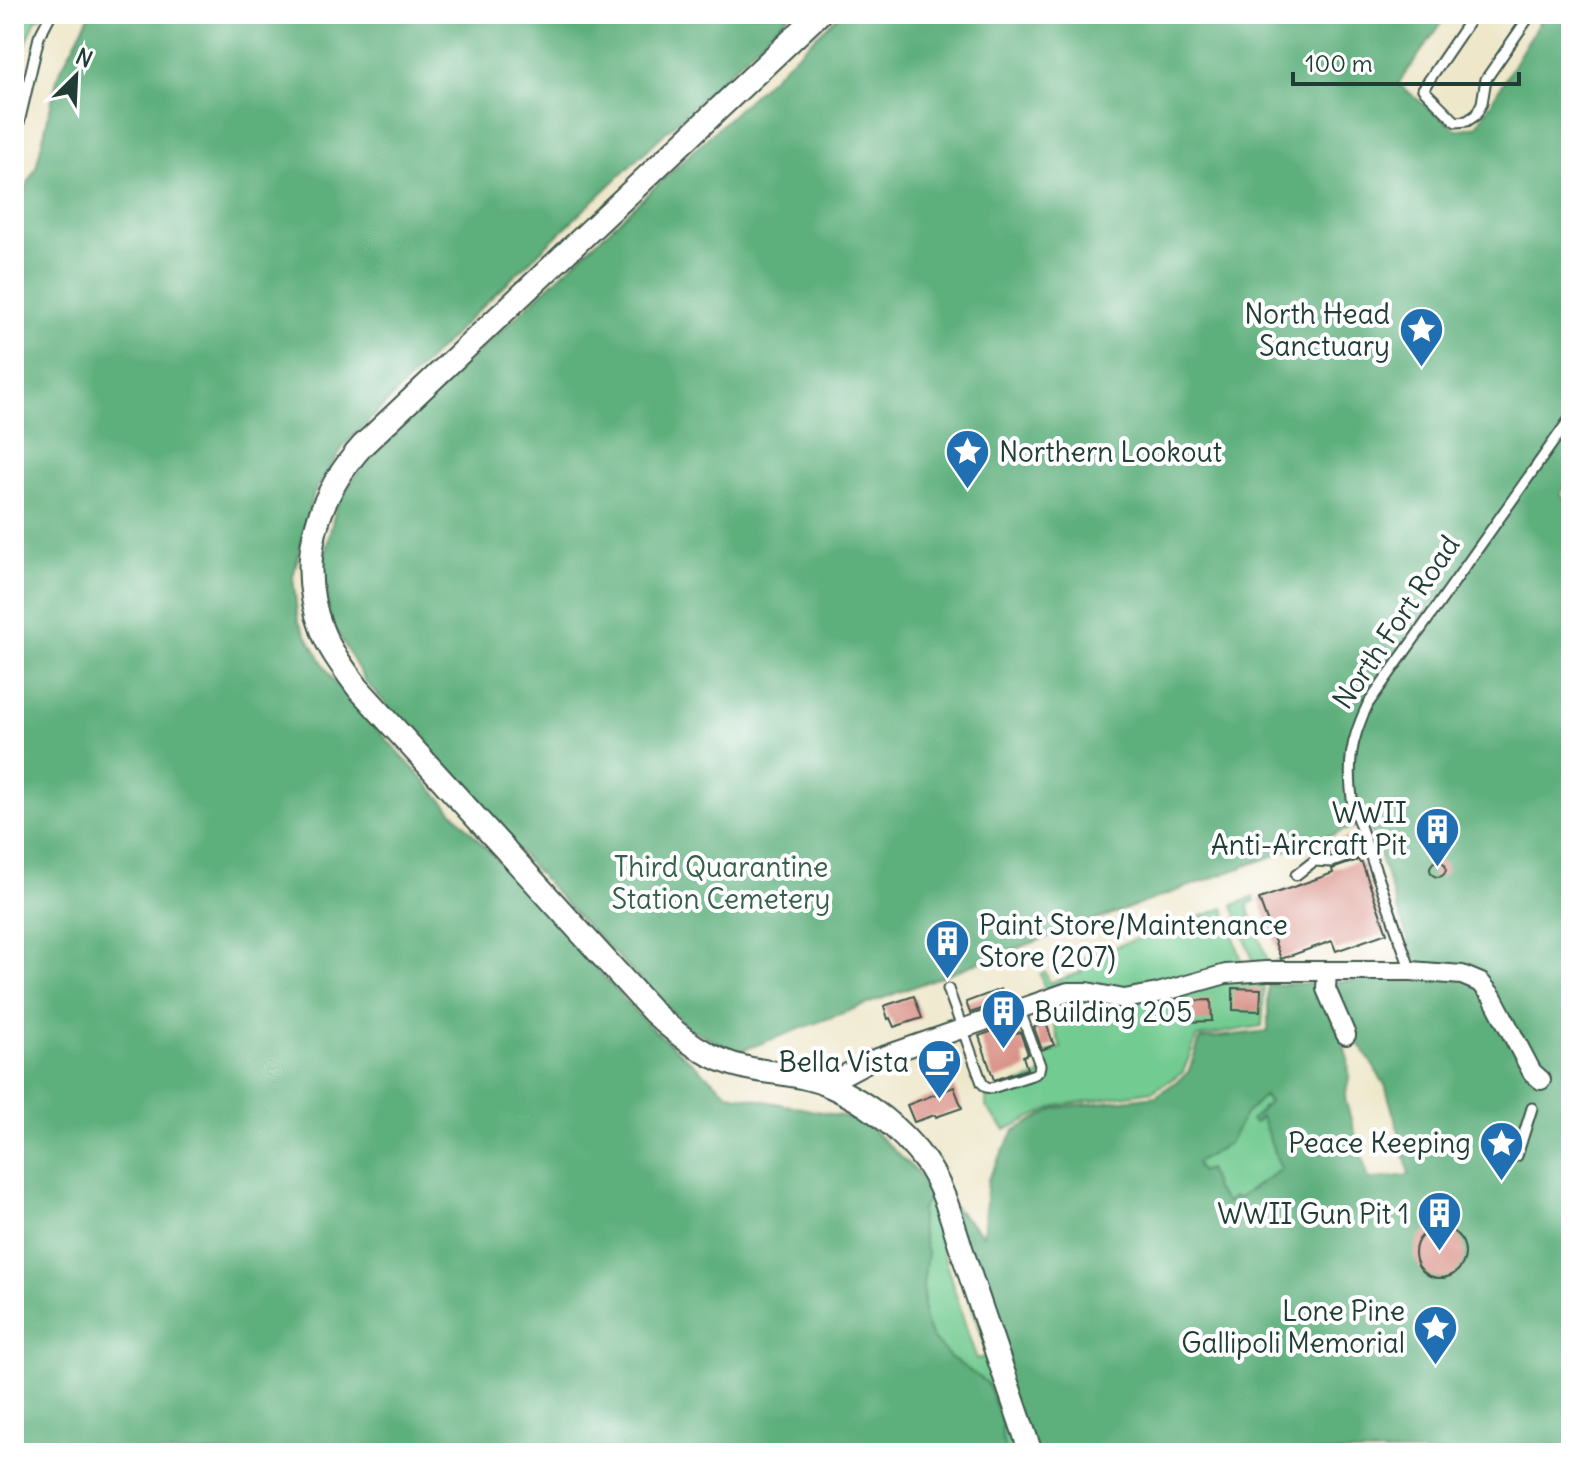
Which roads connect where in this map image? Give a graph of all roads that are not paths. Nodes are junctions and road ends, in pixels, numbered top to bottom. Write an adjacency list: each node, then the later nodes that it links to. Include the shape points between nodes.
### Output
1 (51, 14): 5 (lane, via 39,37)
2 (819, 14): 16 (street, via 363,445 325,500 311,568 323,632 358,688 654,1013 678,1036 724,1062)
3 (1474, 14): 4 (lane, via 1423,89 1456,122 1476,115 1486,79)
4 (1531, 14)
5 (14, 144)
6 (1571, 417): 7 (lane, North Fort Road, via 1357,726 1350,784)
7 (1368, 849): 8 (lane, via 1332,862 1314,861); 10 (lane, North Fort Road)
8 (1296, 875)
9 (1327, 971): 10 (street); 12 (street, via 1226,974 1124,999 1068,992); 14 (street, via 1326,989)
10 (1411, 971): 15 (street, via 1462,975 1481,983)
11 (948, 989): 13 (lane)
12 (1019, 1008): 13 (street); 13 (lane, via 1040,1065 1035,1074 986,1087)
13 (962, 1028): 16 (street, via 872,1060)
14 (1346, 1035)
15 (1541, 1080)
16 (827, 1084): 19 (street, via 877,1113 925,1162 946,1204)
17 (1532, 1108): 18 (lane)
18 (1517, 1156)
19 (1031, 1453)

